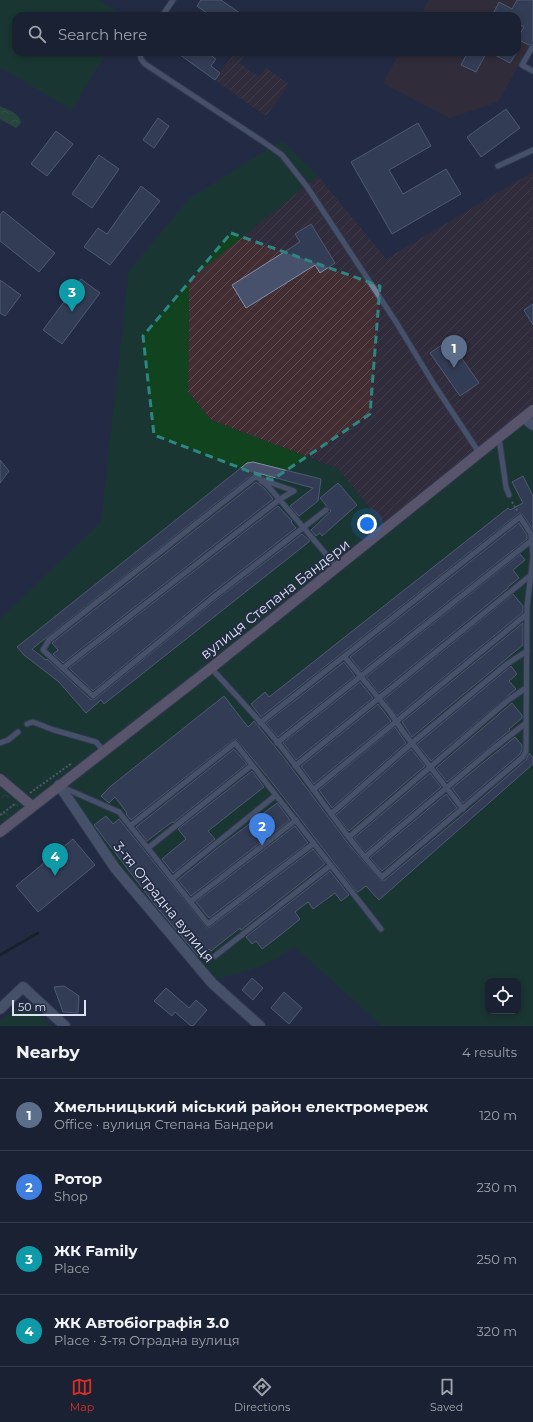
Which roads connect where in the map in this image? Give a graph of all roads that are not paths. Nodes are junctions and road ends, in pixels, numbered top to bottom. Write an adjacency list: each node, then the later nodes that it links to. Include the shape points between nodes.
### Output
1 (173, 0): 2 (lane)
2 (165, 12)
3 (533, 46): 5 (lane, via 522,65)
4 (141, 56): 12 (lane, via 144,64 265,143 291,165)
5 (533, 72)
6 (533, 150): 7 (lane)
7 (498, 166)
8 (533, 410): 9 (main road, вулиця Степана Бандери)
9 (524, 418): 10 (street); 11 (main road, вулиця Степана Бандери)
10 (533, 425)
11 (499, 438): 12 (main road, вулиця Степана Бандери); 14 (lane)
12 (480, 454): 19 (main road, вулиця Степана Бандери)
13 (255, 478): 15 (lane, via 268,486); 15 (lane, via 294,491); 24 (lane, via 49,640 43,650)
14 (509, 495)
15 (280, 499): 17 (lane); 24 (lane)
16 (326, 510): 17 (lane)
17 (304, 528): 19 (lane); 24 (lane, via 215,596 93,696)
18 (532, 540): 20 (lane); 23 (lane, via 520,516); 26 (lane)
19 (337, 567): 25 (main road, вулиця Степана Бандери)
20 (531, 575): 21 (lane); 28 (lane)
21 (527, 614): 22 (lane); 29 (lane)
22 (527, 651): 27 (lane); 36 (lane, via 507,664)
23 (344, 656): 26 (lane); 30 (lane)
24 (63, 668)
25 (211, 668): 30 (lane); 37 (main road, вулиця Степана Бандери)
26 (361, 676): 28 (lane); 35 (lane)
27 (526, 688): 31 (lane); 40 (lane, via 507,700)
28 (379, 698): 29 (lane); 39 (lane)
29 (396, 721): 36 (lane); 44 (lane)
30 (260, 723): 35 (lane)
31 (526, 723): 43 (lane); 47 (lane, via 526,751 523,757)
32 (27, 724): 37 (lane, via 33,722 96,742)
33 (18, 732): 34 (lane)
34 (0, 743)
35 (278, 743): 39 (lane)
36 (412, 743): 40 (lane); 48 (lane)
37 (104, 751): 42 (main road, вулиця Степана Бандери)
38 (252, 765): 45 (lane); 50 (lane, via 235,743); 54 (lane)
39 (295, 766): 44 (lane)
40 (430, 766): 43 (lane); 52 (lane)
41 (0, 779): 46 (main road)
42 (59, 785): 46 (main road, вулиця Степана Бандери); 50 (lane, via 119,812); 63 (street, 3-тя Отрадна вулиця, via 115,868 212,983)
43 (447, 788): 47 (lane); 55 (lane)
44 (313, 790): 48 (lane)
45 (276, 795): 49 (lane); 57 (lane)
46 (32, 806): 51 (main road, вулиця Степана Бандери)
47 (463, 809): 55 (lane, via 382,877)
48 (331, 814): 52 (lane)
49 (296, 820): 53 (lane); 58 (lane)
50 (130, 826): 54 (lane)
51 (0, 832)
52 (349, 837): 55 (lane)
53 (314, 842): 56 (lane); 58 (lane, via 208,924)
54 (148, 848): 57 (lane)
55 (365, 857)
56 (331, 865): 59 (lane); 60 (lane)
57 (172, 879): 58 (lane)
58 (190, 902)
59 (381, 929)
60 (215, 956)
61 (0, 1009): 62 (street, via 23,987)
62 (65, 1026)
63 (260, 1026)

